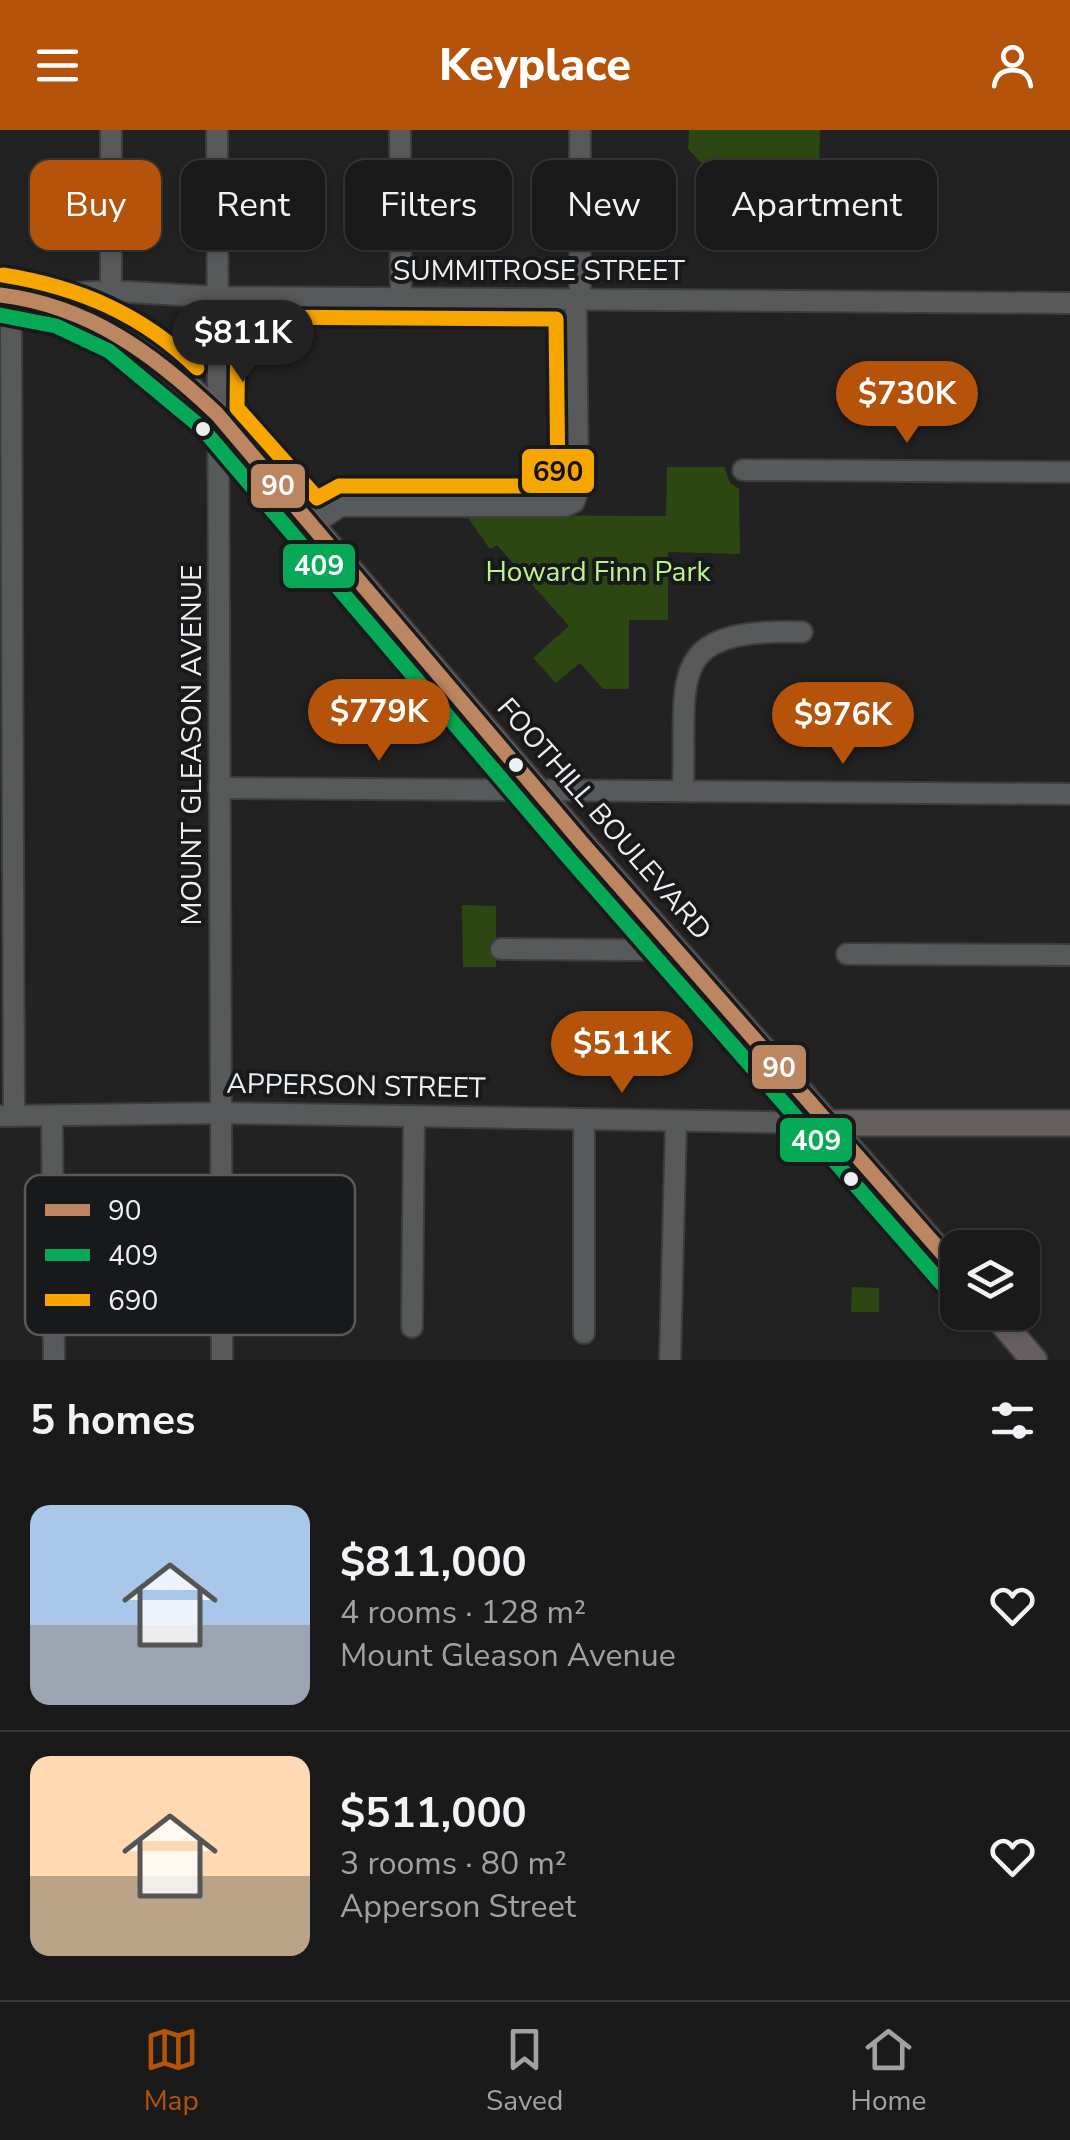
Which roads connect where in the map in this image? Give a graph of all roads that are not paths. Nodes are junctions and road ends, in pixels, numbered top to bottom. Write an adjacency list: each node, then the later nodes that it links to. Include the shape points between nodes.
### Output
1 (111, 130): 5 (street)
2 (217, 130): 7 (street, MOUNT GLEASON AVENUE)
3 (400, 130): 8 (street)
4 (580, 130): 9 (street)
5 (111, 291): 6 (street, SUMMITROSE STREET); 7 (street, SUMMITROSE STREET)
6 (9, 296): 11 (main road, FOOTHILL BOULEVARD, via 115,330); 25 (street)
7 (218, 296): 8 (street, SUMMITROSE STREET); 11 (street, MOUNT GLEASON AVENUE)
8 (400, 298): 9 (street, SUMMITROSE STREET)
9 (578, 299): 10 (street, SUMMITROSE STREET); 14 (street, via 574,502 340,506)
10 (1070, 303)
11 (217, 414): 14 (main road, FOOTHILL BOULEVARD); 16 (street, MOUNT GLEASON AVENUE)
12 (743, 470): 13 (street)
13 (1070, 472)
14 (313, 524): 17 (main road, FOOTHILL BOULEVARD)
15 (802, 632): 18 (street, via 743,632 716,640 696,658 686,690)
16 (220, 788): 17 (street); 24 (street, MOUNT GLEASON AVENUE)
17 (538, 790): 18 (street); 20 (main road, FOOTHILL BOULEVARD)
18 (684, 790): 19 (street)
19 (1070, 794)
20 (663, 934): 21 (street, via 641,950); 31 (main road, FOOTHILL BOULEVARD)
21 (501, 949)
22 (847, 954): 23 (street)
23 (1070, 955)
24 (222, 1113): 26 (street, APPERSON STREET); 27 (street, APPERSON STREET); 33 (street, MOUNT GLEASON AVENUE)
25 (7, 1116): 26 (street, APPERSON STREET)
26 (52, 1116): 32 (street)
27 (414, 1117): 28 (street, APPERSON STREET); 35 (street)
28 (584, 1120): 29 (street, APPERSON STREET); 37 (street)
29 (676, 1121): 31 (street, APPERSON STREET); 40 (street)
30 (1070, 1123): 31 (main road, APPERSON STREET)
31 (828, 1124): 34 (main road, FOOTHILL BOULEVARD)
32 (52, 1175)
33 (222, 1175)
34 (940, 1252)
35 (412, 1327)
36 (1008, 1330): 41 (main road)
37 (584, 1333)
38 (54, 1335): 39 (street)
39 (54, 1360)
40 (670, 1360)
41 (1034, 1360)

